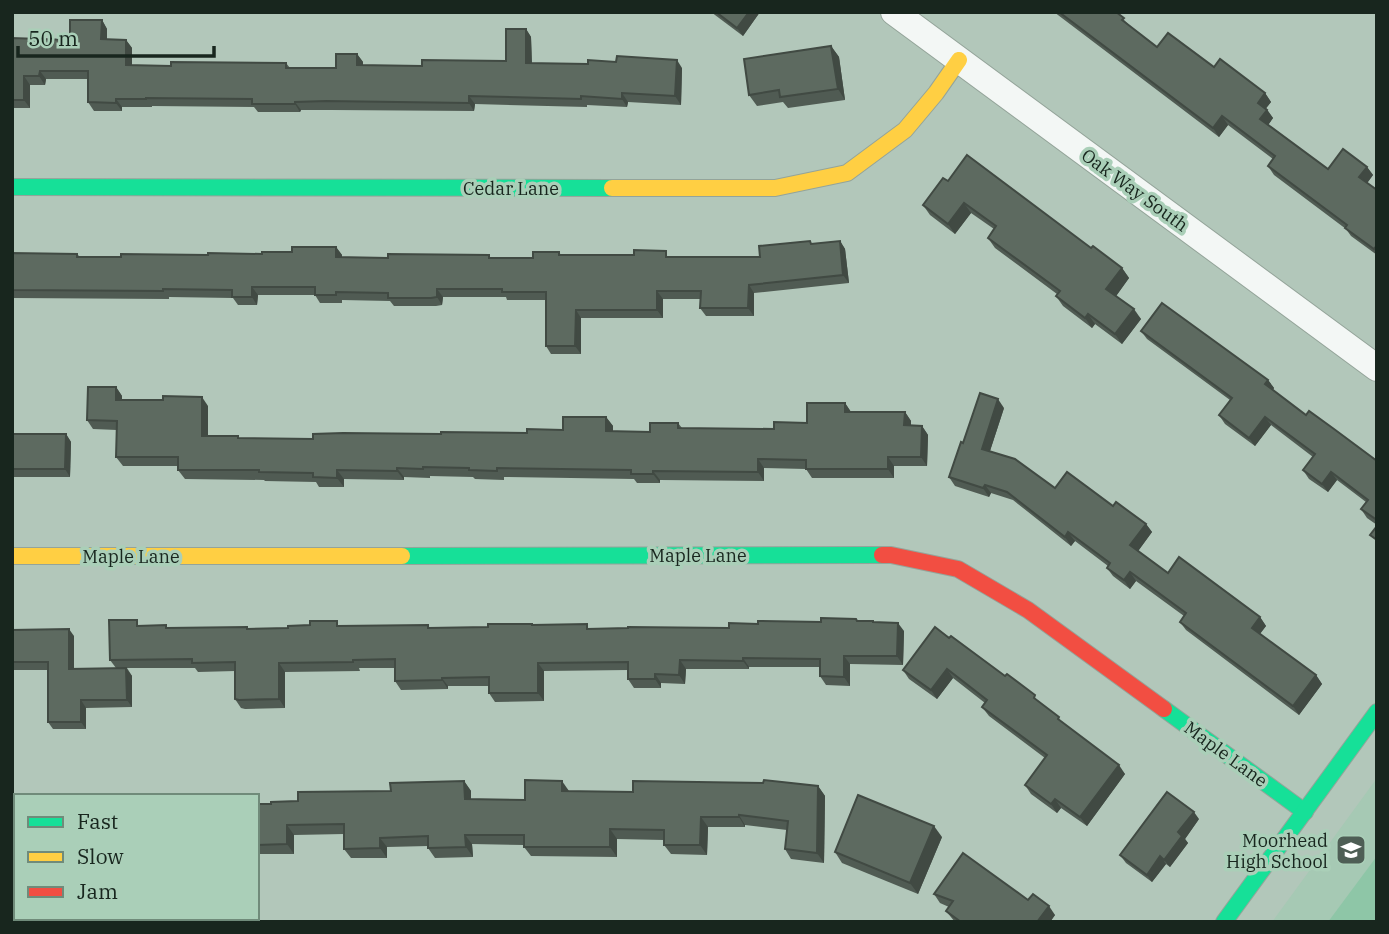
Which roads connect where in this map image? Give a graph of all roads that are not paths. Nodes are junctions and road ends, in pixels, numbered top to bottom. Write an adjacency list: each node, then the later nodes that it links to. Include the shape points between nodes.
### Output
1 (894, 12): 2 (street, Oak Way South)
2 (959, 60): 3 (street, Cedar Lane, via 905,130 847,173 775,188); 4 (street, Oak Way South)
3 (12, 187)
4 (1377, 368)
5 (12, 556): 7 (street, Maple Lane, via 891,555 958,569 1028,610)
6 (1377, 712): 7 (street)
7 (1305, 812): 8 (street)
8 (1224, 922)

